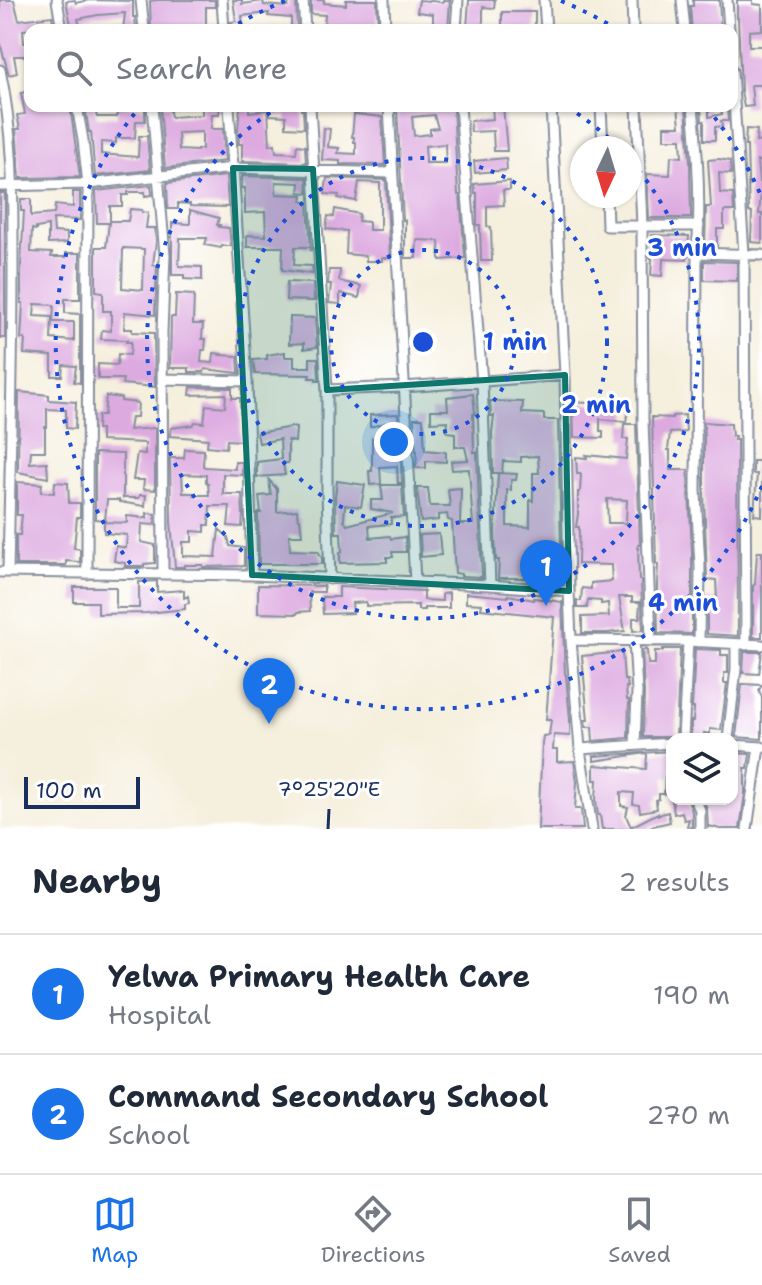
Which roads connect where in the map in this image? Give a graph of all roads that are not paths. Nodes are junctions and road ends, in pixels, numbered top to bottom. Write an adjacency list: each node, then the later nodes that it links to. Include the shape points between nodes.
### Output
1 (57, 0): 11 (street)
2 (141, 0): 12 (street)
3 (222, 0): 13 (street)
4 (303, 0): 14 (street)
5 (384, 0): 15 (street)
6 (458, 0): 16 (street)
7 (544, 0): 17 (street)
8 (632, 0): 18 (street)
9 (682, 0): 19 (street)
10 (727, 0): 20 (street)
11 (61, 24)
12 (143, 24)
13 (224, 24)
14 (305, 24)
15 (385, 24)
16 (456, 24)
17 (546, 24)
18 (633, 24)
19 (684, 24)
20 (729, 24)
21 (0, 70): 39 (street)
22 (78, 112): 38 (street)
23 (153, 112): 37 (street)
24 (229, 112): 34 (street)
25 (310, 112): 35 (street)
26 (389, 112): 36 (street)
27 (460, 112): 50 (street)
28 (551, 112): 47 (street)
29 (601, 112): 33 (street)
30 (637, 112): 42 (street)
31 (694, 112): 43 (street)
32 (735, 112): 45 (street)
33 (602, 136)
34 (233, 168): 35 (street); 37 (street); 49 (street)
35 (313, 169): 36 (street); 52 (street)
36 (392, 173): 51 (street)
37 (158, 176): 38 (street); 48 (street, via 165,255)
38 (88, 184): 39 (street); 55 (street)
39 (13, 185): 40 (street); 53 (street)
40 (0, 186)
41 (606, 208): 42 (street, via 607,226)
42 (642, 226): 43 (street); 63 (street)
43 (699, 226): 44 (street)
44 (697, 253): 45 (street); 65 (street)
45 (744, 254): 46 (street); 66 (street)
46 (762, 255)
47 (565, 375): 50 (street); 60 (street)
48 (162, 379): 49 (street); 54 (street)
49 (247, 381): 56 (street)
50 (482, 382): 51 (street); 59 (street)
51 (404, 387): 52 (street); 58 (street)
52 (327, 390): 57 (street)
53 (4, 572): 55 (street)
54 (163, 572): 55 (street); 56 (street)
55 (87, 574)
56 (252, 575): 57 (street)
57 (330, 579): 58 (street)
58 (415, 582): 59 (street)
59 (490, 585): 60 (street)
60 (569, 591): 61 (street)
61 (571, 640): 62 (street); 74 (street)
62 (634, 640): 63 (street); 71 (street)
63 (651, 640): 64 (street)
64 (688, 641): 65 (street); 68 (street)
65 (699, 642): 66 (street)
66 (741, 645): 67 (street); 69 (street)
67 (762, 645)
68 (683, 733)
69 (729, 733)
70 (666, 743): 71 (street)
71 (635, 745): 74 (street)
72 (738, 745): 73 (street)
73 (760, 747): 78 (street)
74 (580, 749): 76 (street)
75 (698, 805): 77 (street)
76 (592, 829)
77 (700, 829)
78 (747, 829)

